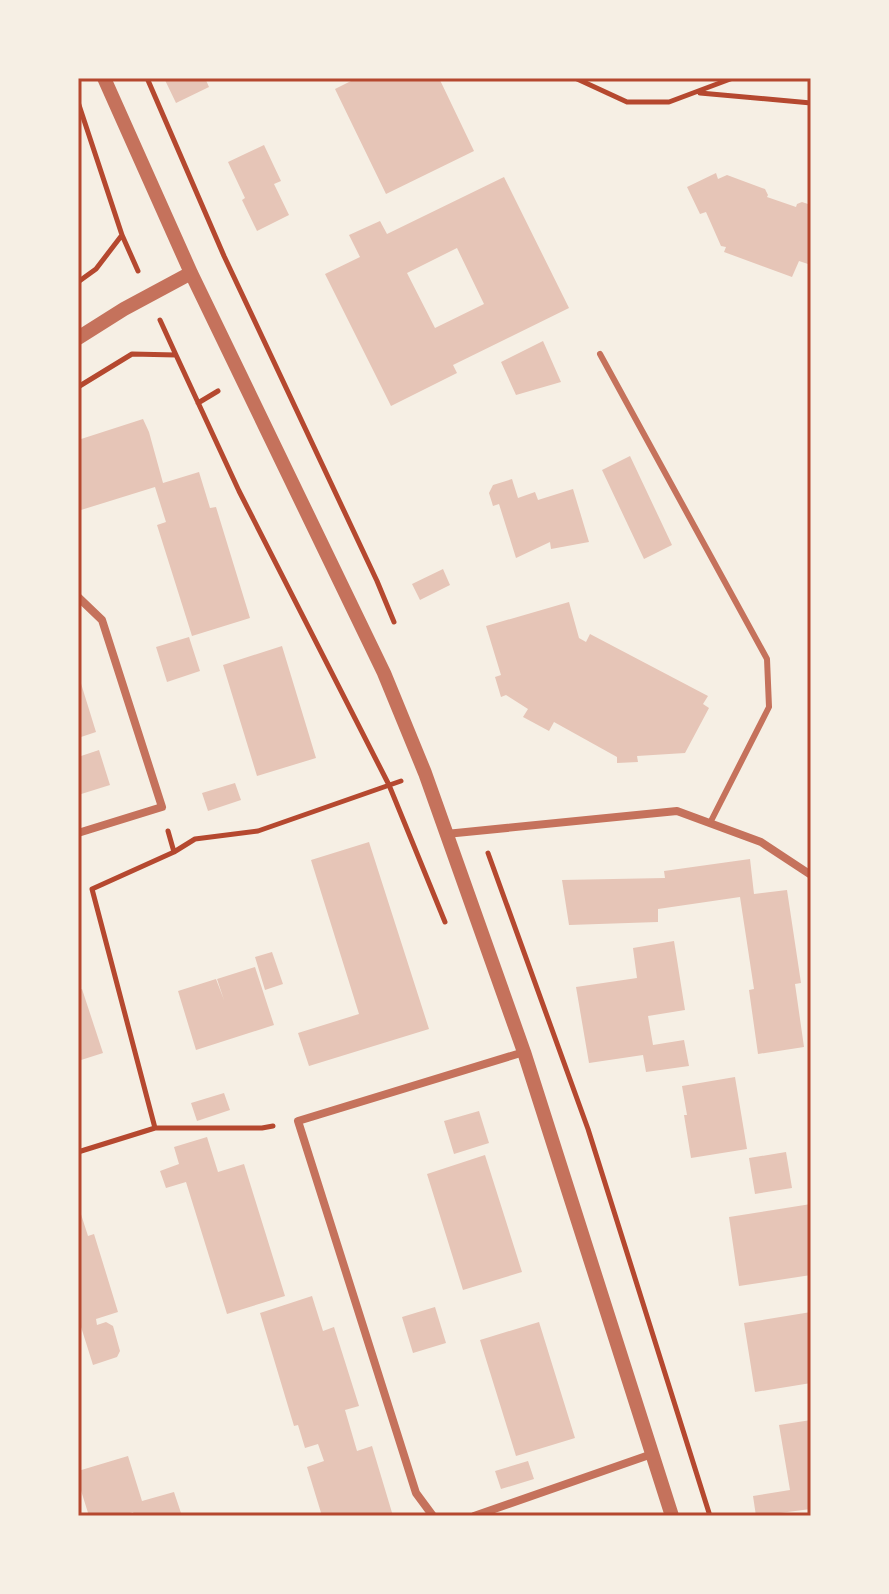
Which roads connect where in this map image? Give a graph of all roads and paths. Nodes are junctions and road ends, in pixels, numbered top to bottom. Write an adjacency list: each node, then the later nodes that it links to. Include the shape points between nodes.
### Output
1 (104, 78): 7 (street)
2 (575, 78): 4 (path, via 627,102 669,102)
3 (733, 78): 4 (path)
4 (697, 93): 6 (path)
5 (78, 102): 8 (path, via 122,235 96,269)
6 (811, 103)
7 (191, 273): 9 (street); 13 (street, via 377,659)
8 (78, 282)
9 (78, 338)
10 (600, 354): 15 (lane, via 767,659 769,707)
11 (78, 387): 14 (path, via 132,354 176,355)
12 (78, 597): 16 (street, via 102,620 162,807)
13 (425, 773): 14 (path); 17 (street)
14 (389, 785): 19 (path); 22 (path, via 258,831 195,839 92,889)
15 (710, 823): 17 (street, via 677,811); 18 (street, via 761,842)
16 (78, 833)
17 (446, 834): 20 (street)
18 (811, 875)
19 (448, 930)
20 (524, 1052): 21 (street); 24 (street)
21 (298, 1121): 22 (path, via 262,1128); 25 (street, via 416,1493)
22 (155, 1128): 23 (path)
23 (78, 1152)
24 (652, 1454): 26 (street); 27 (street)
25 (433, 1516)
26 (474, 1516)
27 (672, 1516)

